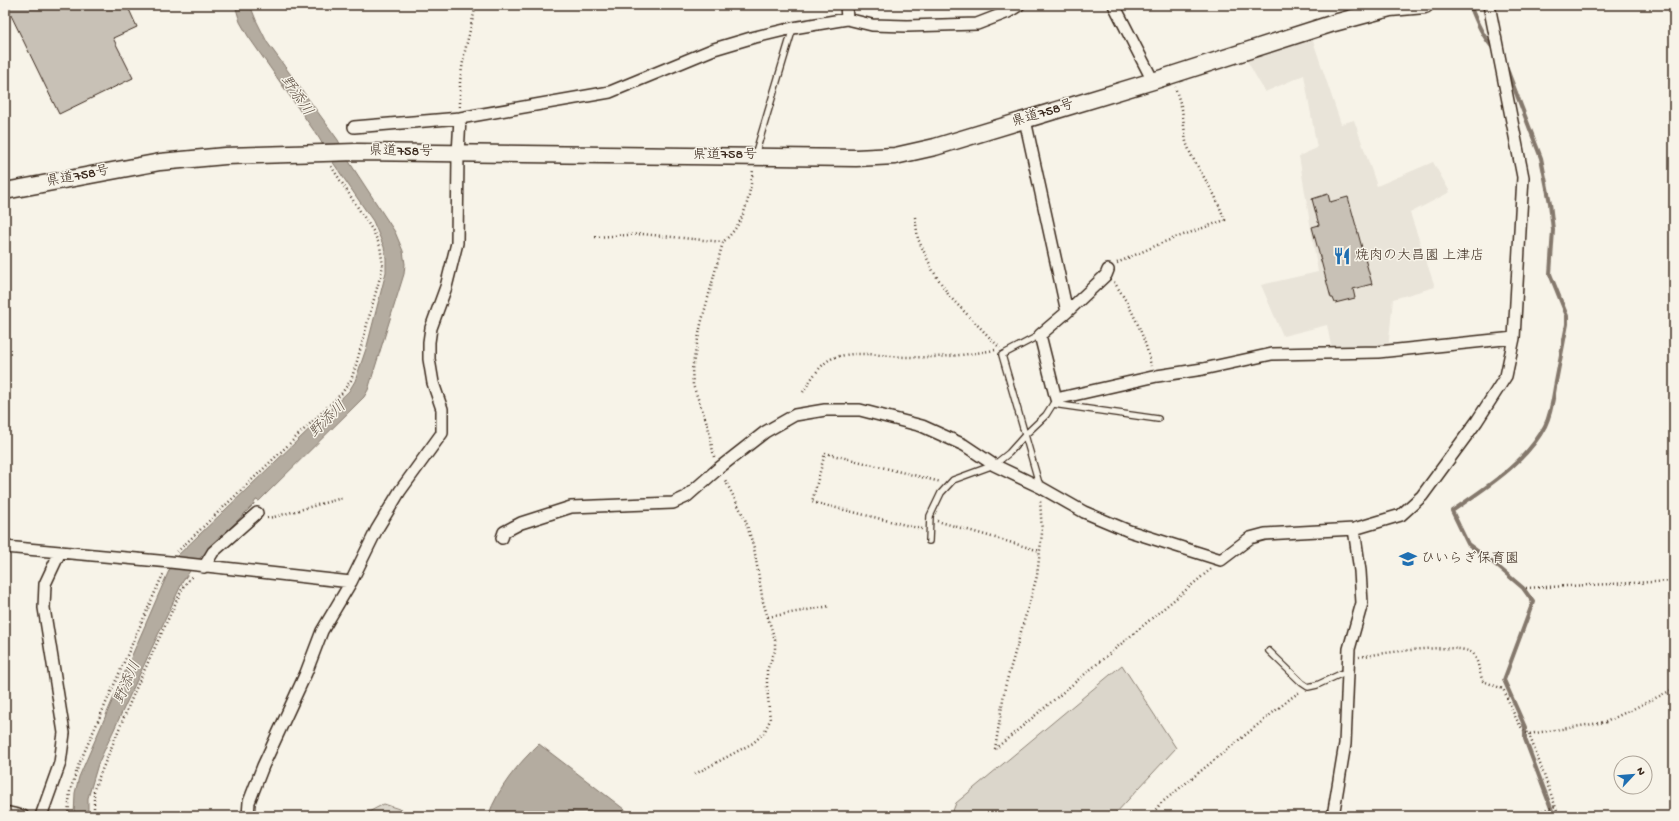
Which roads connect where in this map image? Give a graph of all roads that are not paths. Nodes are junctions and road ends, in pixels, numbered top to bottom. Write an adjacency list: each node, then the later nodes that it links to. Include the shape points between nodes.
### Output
1 (846, 5): 6 (street)
2 (1019, 5): 6 (street, via 977,24 872,25)
3 (1114, 5): 8 (street)
4 (1425, 5): 8 (main road, 県道758号, via 1390,8 1334,23)
5 (1489, 5): 18 (street, via 1523,177)
6 (847, 19): 7 (street)
7 (793, 28): 9 (street, via 714,49 610,92); 13 (lane)
8 (1153, 81): 10 (main road, 県道758号)
9 (460, 118): 11 (street); 12 (street)
10 (1025, 120): 13 (main road, 県道758号, via 935,147 895,156); 16 (street)
11 (354, 127)
12 (458, 154): 13 (main road, 県道758号); 14 (main road, 県道758号, via 356,152 225,156 160,162); 31 (street, via 457,243 429,342 433,383 442,409 442,433 400,491 377,529)
13 (755, 156)
14 (5, 191)
15 (1107, 273): 16 (street)
16 (1067, 312): 17 (street)
17 (1040, 335): 19 (street); 21 (lane, via 1002,355)
18 (1514, 338): 19 (street, via 1378,352 1272,354 1153,377); 25 (street, via 1506,376 1477,421 1422,496 1401,515)
19 (1055, 402): 20 (lane); 21 (lane, via 1046,415)
20 (1158, 419)
21 (1026, 434): 22 (lane); 23 (lane)
22 (994, 465): 23 (street); 26 (street, via 964,445 922,426 860,410 825,410 795,415 765,432 686,497 673,503 571,507 521,523 504,532); 27 (lane, via 953,480 941,493 930,519)
23 (1040, 487): 25 (street, via 1084,512 1129,531 1221,560 1250,538 1265,534)
24 (253, 517): 30 (street)
25 (1354, 529): 33 (street, via 1362,603 1349,649)
26 (502, 538)
27 (929, 541)
28 (5, 547): 29 (street)
29 (60, 552): 30 (street); 36 (street, via 45,584 44,608 64,733 60,763)
30 (201, 566): 31 (street)
31 (351, 582): 37 (street, via 322,631 280,731 272,744 249,802)
32 (1269, 651): 33 (lane, via 1308,687)
33 (1347, 671): 38 (street, via 1345,744)
34 (5, 812): 35 (street)
35 (19, 816)
36 (41, 816)
37 (248, 816)
38 (1333, 816)

